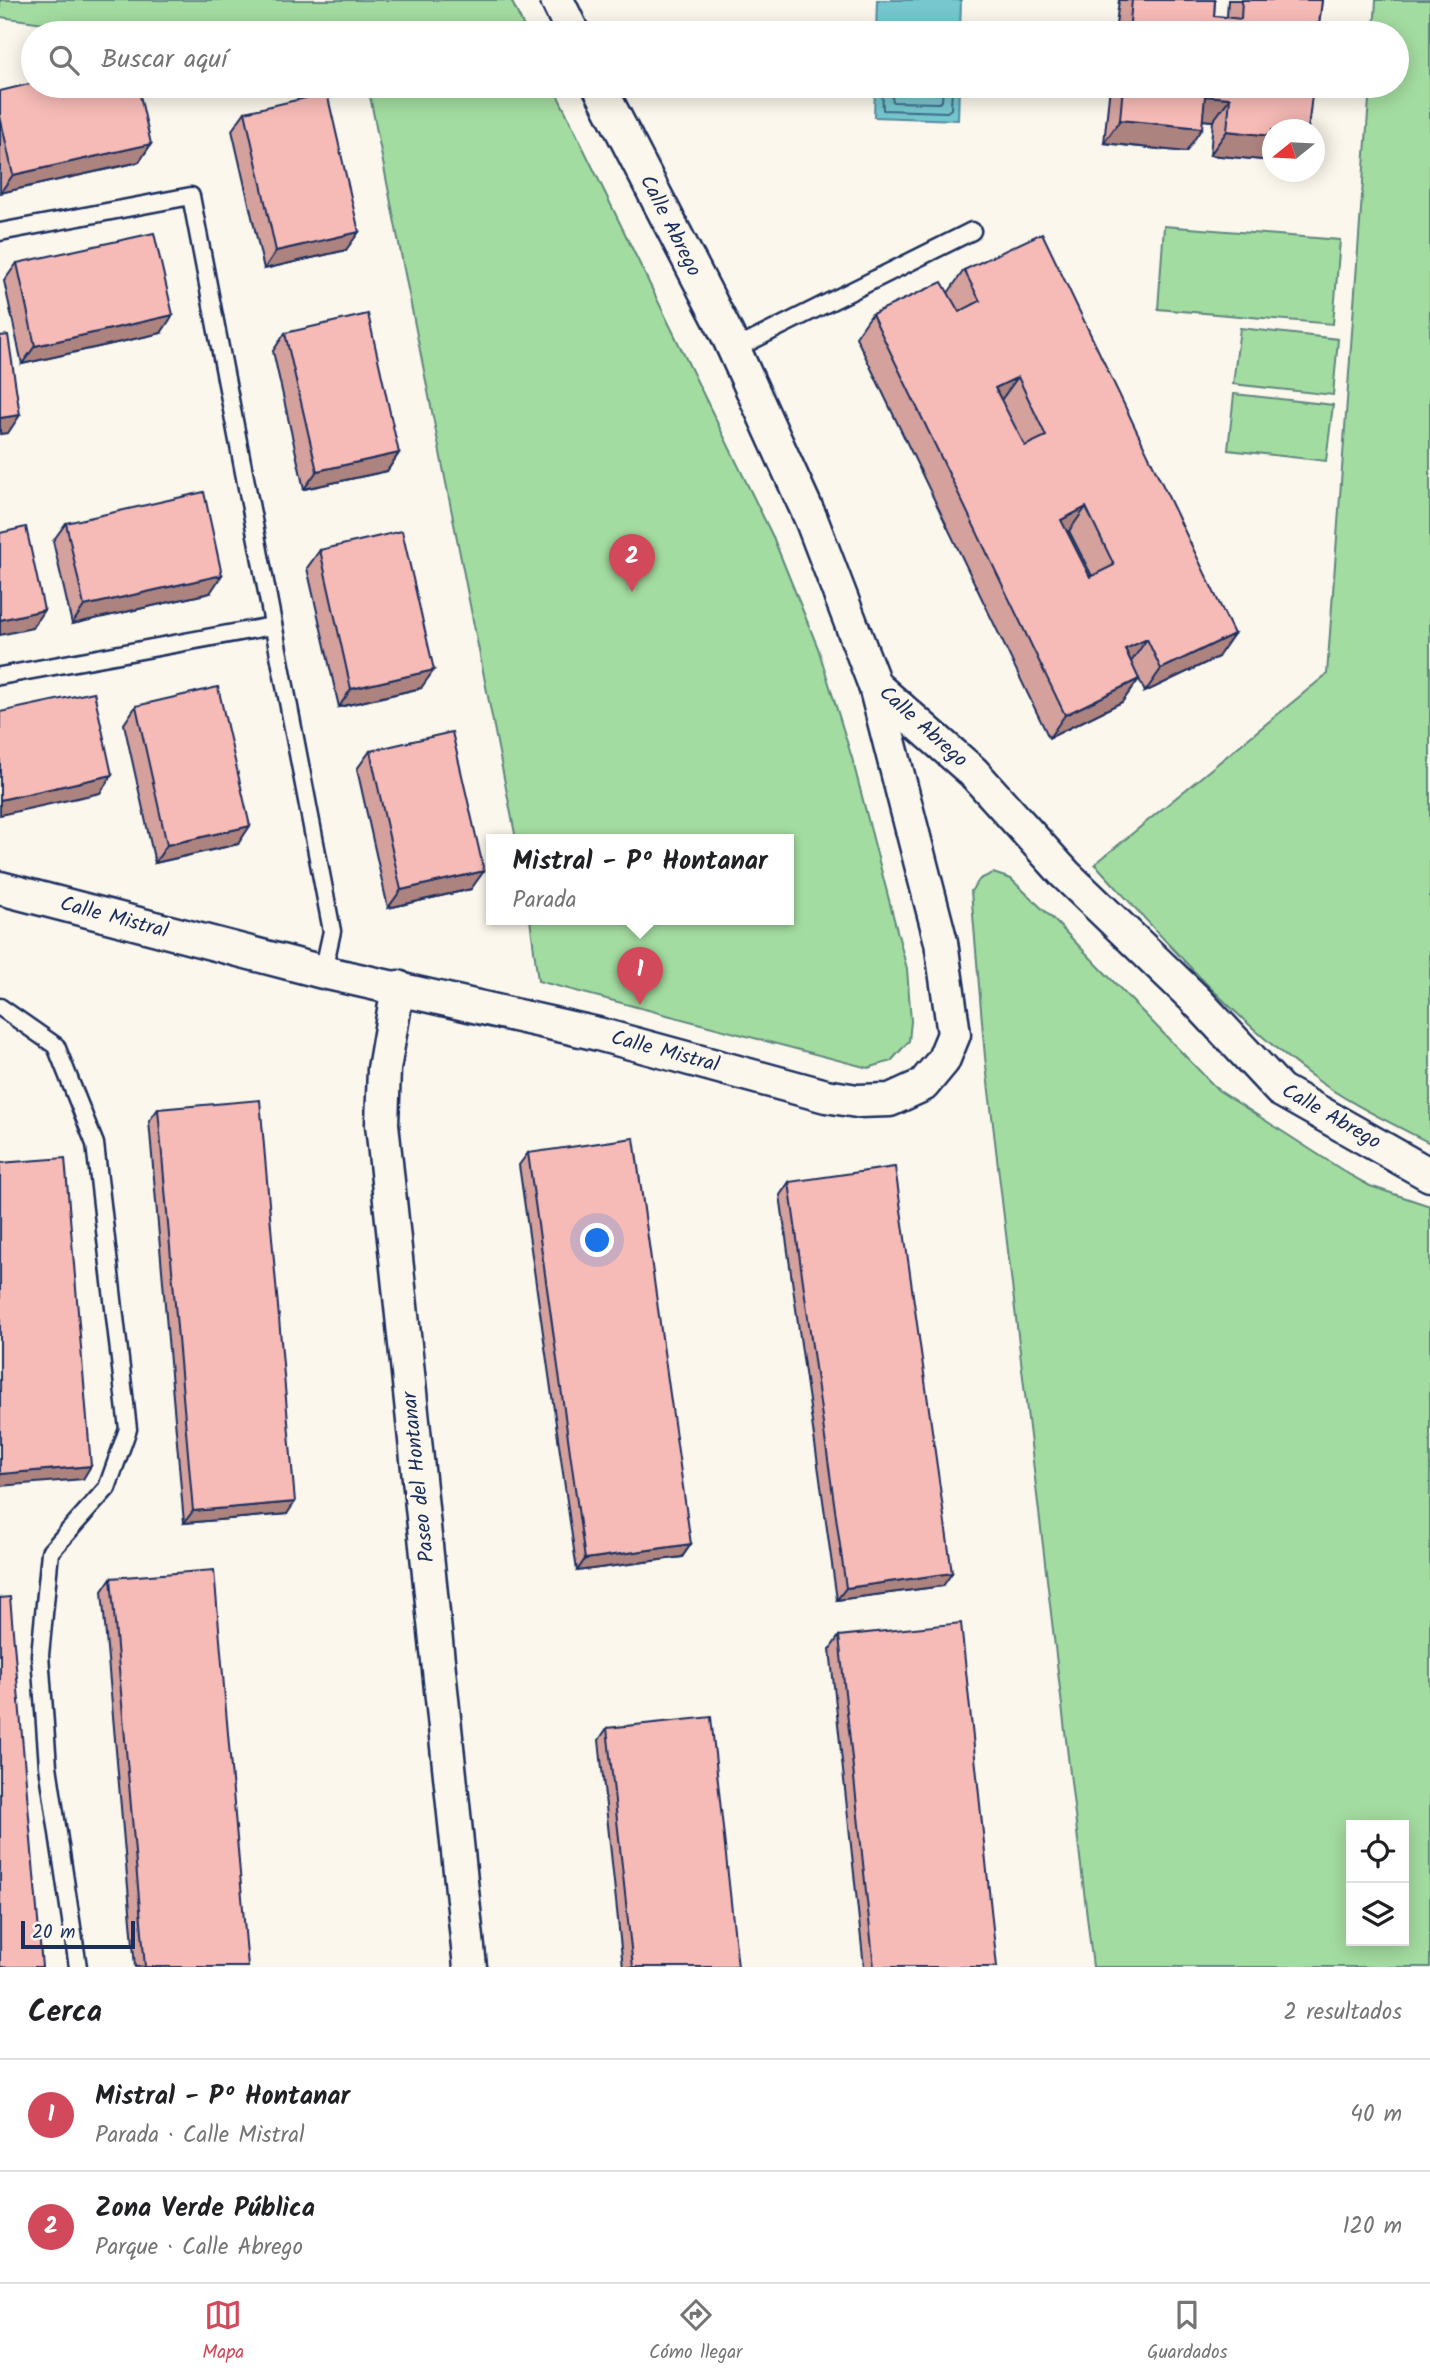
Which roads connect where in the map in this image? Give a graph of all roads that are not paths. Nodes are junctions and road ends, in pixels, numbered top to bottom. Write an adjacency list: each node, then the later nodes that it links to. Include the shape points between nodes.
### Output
1 (556, 0): 2 (street)
2 (567, 21)
3 (605, 98): 6 (street, Calle Abrego)
4 (972, 231): 6 (lane)
5 (0, 232): 7 (lane, via 191,195)
6 (733, 351): 9 (street, Calle Abrego, via 811,519)
7 (272, 626): 8 (lane); 11 (lane, via 332,930)
8 (0, 676)
9 (875, 686): 12 (street, Calle Mistral, via 941,942 954,1034 943,1061 923,1085 890,1100 846,1099); 14 (street, Calle Abrego, via 973,772 1066,874 1194,998 1280,1090)
10 (0, 888): 11 (street, Calle Mistral)
11 (323, 972): 12 (street, Calle Mistral)
12 (398, 987): 16 (street, Paseo del Hontanar, via 384,1069 382,1124)
13 (0, 1007): 15 (lane, via 56,1046 95,1143 128,1429 107,1488 50,1552 40,1655 48,1766)
14 (1430, 1174)
15 (78, 1967)
16 (470, 1967)

